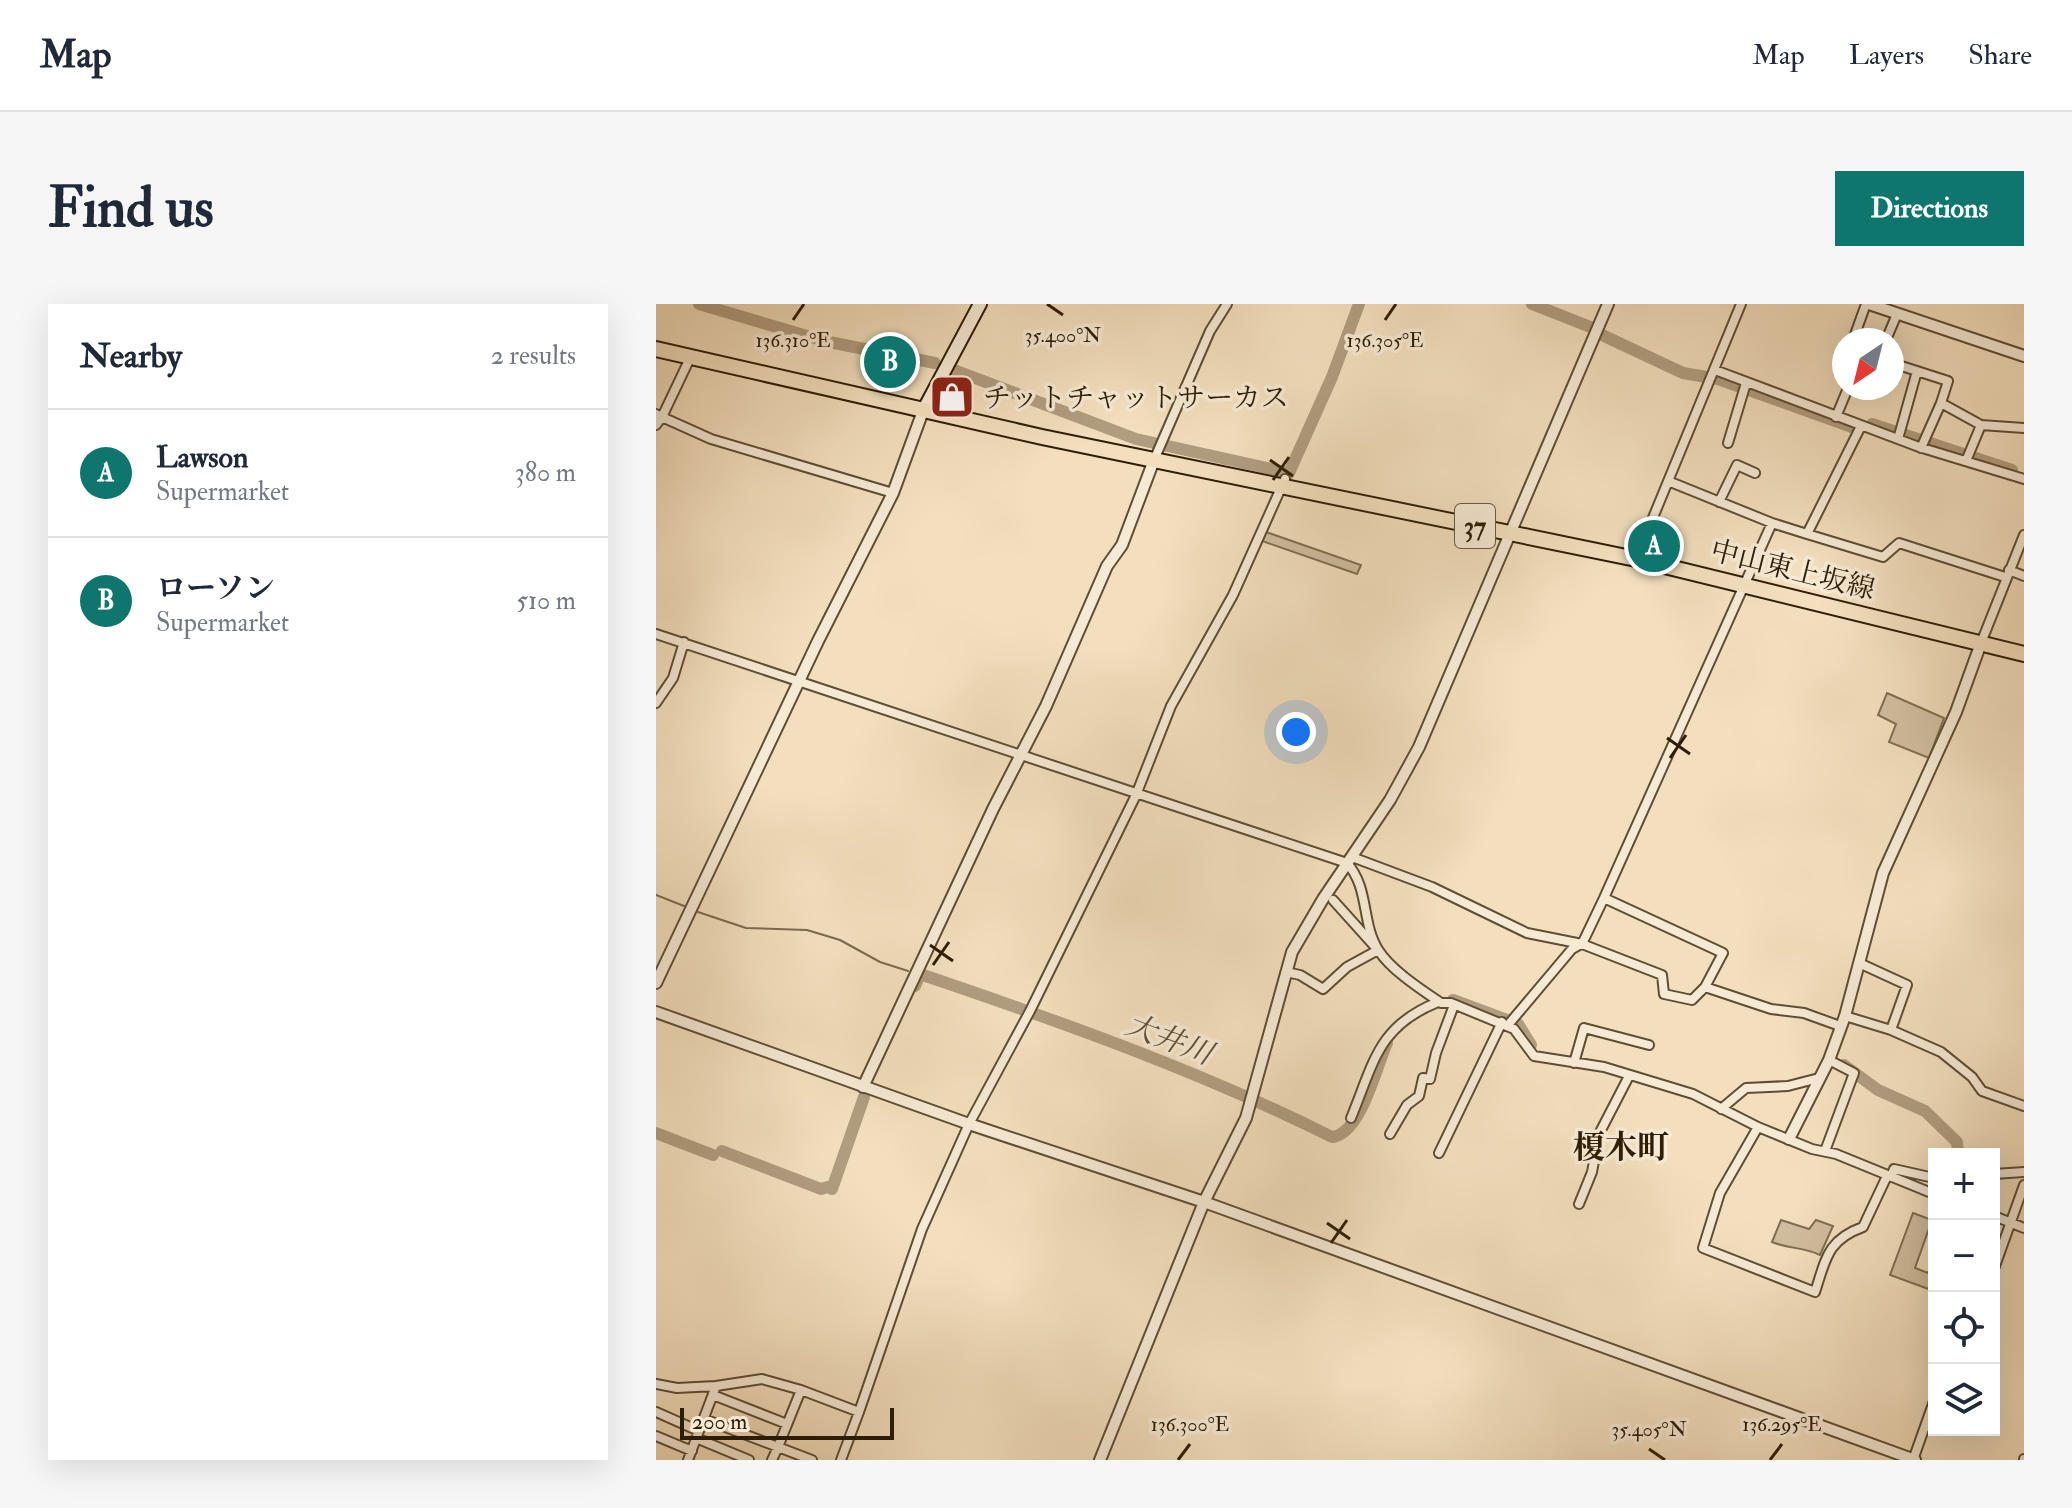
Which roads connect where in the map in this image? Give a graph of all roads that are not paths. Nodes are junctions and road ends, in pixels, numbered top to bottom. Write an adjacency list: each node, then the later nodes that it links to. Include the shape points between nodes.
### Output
1 (980, 304): 19 (main road)
2 (1227, 304): 29 (street)
3 (1608, 304): 38 (street)
4 (1741, 304): 15 (street)
5 (1868, 304): 6 (street); 7 (street)
6 (1897, 314): 8 (street); 12 (street)
7 (1858, 328)
8 (1891, 328)
9 (656, 342): 11 (main road, 中山東上坂線 / 37)
10 (656, 349): 11 (main road, 中山東上坂線 / 37)
11 (692, 354): 19 (main road, 中山東上坂線 / 37); 20 (street)
12 (2024, 356)
13 (1904, 367): 14 (street)
14 (1917, 371): 18 (street, via 1948,381); 26 (street)
15 (1712, 376): 16 (street); 33 (street)
16 (1745, 387): 21 (street); 27 (street)
17 (1843, 400): 21 (street)
18 (1941, 403): 23 (street); 28 (street)
19 (924, 407): 29 (main road, 中山東上坂線 / 37); 35 (street)
20 (659, 415): 22 (street); 35 (street, via 711,439)
21 (1836, 417): 24 (street)
22 (656, 425)
23 (1981, 425): 25 (street); 30 (street)
24 (1861, 426): 26 (street); 39 (street)
25 (2024, 428)
26 (1898, 439): 28 (street)
27 (1728, 443)
28 (1921, 448): 30 (street)
29 (1157, 450): 34 (main road, 中山東上坂線 / 37); 52 (street, via 1122,545 1107,566)
30 (1966, 461): 32 (street)
31 (1755, 473): 36 (street, via 1737,465)
32 (2024, 479)
33 (1668, 481): 36 (street); 41 (street)
34 (1284, 483): 38 (main road, 中山東上坂線 / 37); 53 (street, via 1233,595 1171,706)
35 (893, 493): 50 (street)
36 (1719, 502): 37 (street)
37 (1772, 523): 39 (street); 44 (street)
38 (1514, 530): 41 (main road, 中山東上坂線 / 37); 54 (street, via 1419,747)
39 (1807, 534): 42 (street, via 1883,557 1899,543)
40 (2024, 535): 42 (street)
41 (1637, 555): 44 (main road, 中山東上坂線 / 37)
42 (2007, 574): 43 (street); 46 (street)
43 (2024, 576)
44 (1747, 580): 46 (main road, 中山東上坂線 / 37); 55 (street)
45 (656, 634): 47 (street)
46 (1982, 639): 48 (main road, 中山東上坂線 / 37); 49 (main road, 中山東上坂線 / 37); 59 (street, via 1956,712 1883,873)
47 (684, 642): 50 (street); 51 (street, via 673,678)
48 (2024, 645)
49 (2024, 654)
50 (801, 680): 52 (street); 61 (street)
51 (656, 703)
52 (1020, 754): 53 (street); 74 (street)
53 (1136, 795): 54 (street); 78 (street)
54 (1350, 860): 57 (street, via 1432,887 1527,933); 58 (street, via 1361,881); 60 (street, via 1300,934)
55 (1604, 898): 57 (street); 62 (street, via 1723,953)
56 (1333, 900): 58 (street)
57 (1582, 944): 62 (street, via 1662,975 1664,994 1692,1000); 67 (street)
58 (1378, 950): 60 (street, via 1347,967 1323,989); 63 (street)
59 (1859, 963): 66 (street); 68 (street, via 1907,985)
60 (1286, 972): 90 (street, via 1252,1098)
61 (656, 983)
62 (1705, 987): 66 (street)
63 (1438, 1002): 64 (street); 77 (street, via 1397,1024 1386,1037)
64 (1454, 1005): 67 (street); 80 (street, via 1430,1079 1423,1078 1419,1096 1407,1105)
65 (656, 1012): 74 (street)
66 (1842, 1021): 68 (street); 70 (street)
67 (1508, 1022): 71 (street, via 1534,1056); 83 (street)
68 (1891, 1030): 75 (street, via 1941,1052 1982,1091)
69 (1649, 1045): 71 (street, via 1584,1028)
70 (1829, 1060): 73 (street); 82 (street, via 1854,1073)
71 (1574, 1063): 72 (street)
72 (1629, 1076): 76 (street, via 1693,1094); 91 (street, via 1599,1134)
73 (1819, 1078): 76 (street, via 1746,1088); 81 (street)
74 (863, 1087): 78 (street)
75 (2024, 1106)
76 (1721, 1109): 79 (street)
77 (1351, 1118)
78 (969, 1124): 90 (street); 100 (street, via 922,1229)
79 (1758, 1127): 81 (street); 86 (street, via 1720,1193 1703,1248 1815,1292 1833,1244 1863,1227)
80 (1390, 1134)
81 (1789, 1139): 82 (street)
82 (1825, 1151): 86 (street)
83 (1439, 1153)
84 (2024, 1172): 85 (street)
85 (2000, 1174)
86 (1890, 1175): 87 (street); 89 (street)
87 (1928, 1178)
88 (2024, 1185): 93 (street)
89 (1928, 1191)
90 (1204, 1202): 113 (street); 114 (street)
91 (1579, 1204)
92 (2000, 1218): 93 (street)
93 (2011, 1222): 94 (street); 95 (street)
94 (2024, 1228)
95 (2000, 1252)
96 (656, 1384): 98 (street)
97 (801, 1390): 98 (street, via 762,1379); 100 (street); 103 (street)
98 (714, 1391): 101 (street); 103 (street)
99 (656, 1412): 104 (street)
100 (859, 1412): 112 (street)
101 (704, 1419): 104 (street); 106 (street)
102 (1928, 1419): 114 (street)
103 (787, 1424): 106 (street)
104 (698, 1434): 107 (street); 109 (street)
105 (656, 1436): 107 (street)
106 (778, 1447): 110 (street); 111 (street)
107 (690, 1456): 108 (street)
108 (699, 1460)
109 (749, 1460)
110 (772, 1460)
111 (812, 1460)
112 (841, 1460)
113 (1100, 1460)
114 (1914, 1460)

